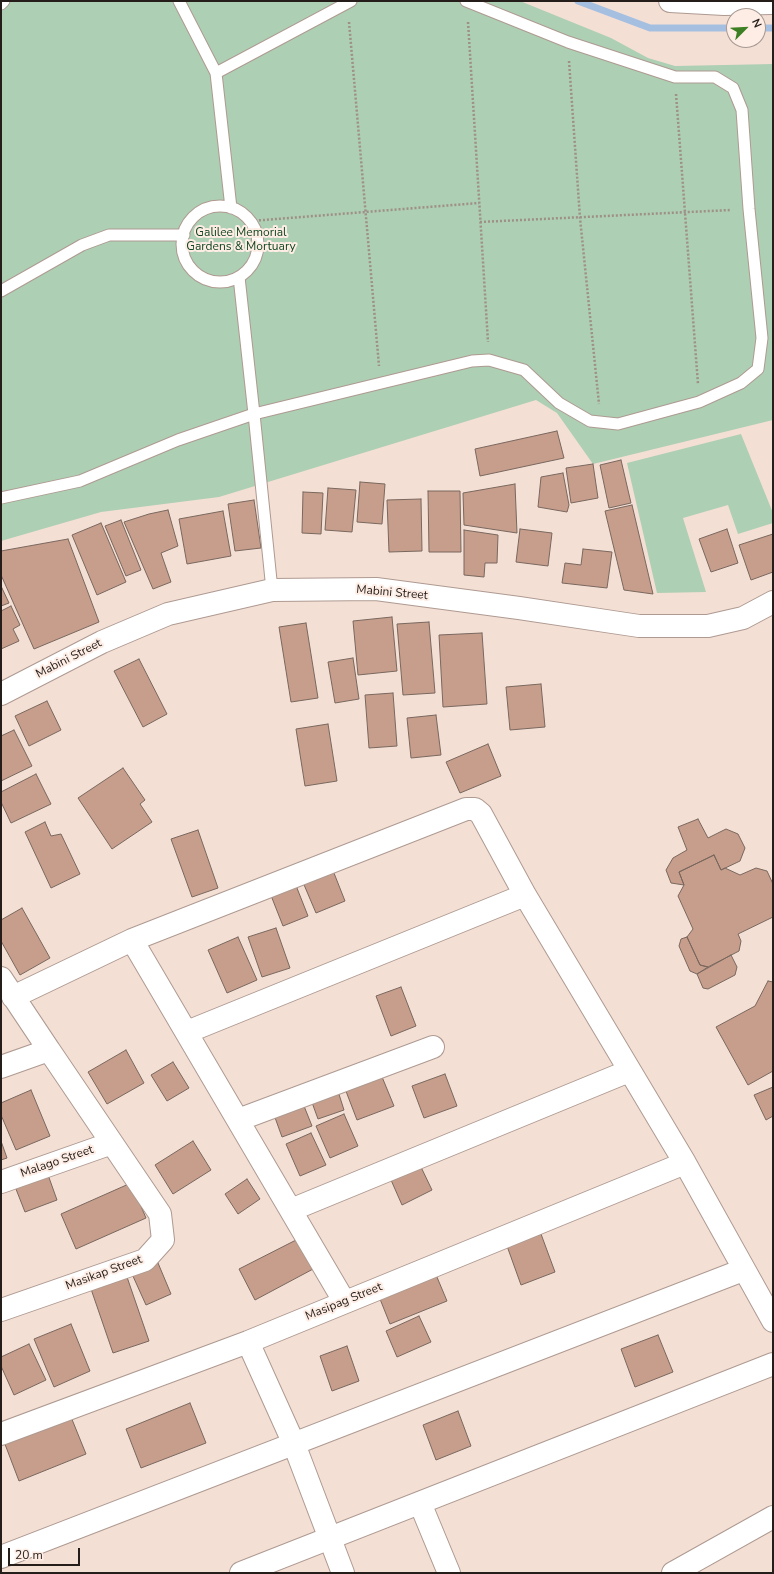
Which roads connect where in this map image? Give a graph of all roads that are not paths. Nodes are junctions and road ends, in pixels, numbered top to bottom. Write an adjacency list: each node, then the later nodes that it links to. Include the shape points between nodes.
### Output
1 (4, 1): 7 (lane)
2 (179, 1): 8 (lane)
3 (467, 1): 13 (lane, via 568,42 675,77 715,77 733,88 742,110 762,338 758,369 741,383 699,402 618,424 590,421 559,403 524,370 489,360 472,361)
4 (670, 1): 6 (street)
5 (349, 2): 8 (lane)
6 (773, 3)
7 (1, 4)
8 (216, 73): 9 (lane)
9 (231, 208): 10 (lane, via 207,208 196,214); 11 (lane, via 251,221 258,245 256,258 249,269)
10 (184, 235): 11 (lane, via 186,259 192,269 202,277 214,282 227,282); 12 (lane, via 109,235 82,245)
11 (239, 277): 13 (lane)
12 (1, 291)
13 (254, 414): 14 (lane, via 178,440 80,481); 15 (lane)
14 (1, 498)
15 (272, 590): 16 (street, Mabini Street, via 376,589 639,626 708,626 743,618); 17 (street, Mabini Street, via 168,614 102,642)
16 (773, 602)
17 (1, 694)
18 (525, 895): 19 (street, via 481,814 475,809 466,809); 22 (street); 26 (street)
19 (132, 940): 21 (street); 22 (street)
20 (1, 978): 21 (street, Masikap Street)
21 (13, 997): 24 (street, Masikap Street)
22 (187, 1032): 27 (street)
23 (433, 1047): 27 (street)
24 (49, 1050): 25 (street); 28 (street, Masikap Street)
25 (1, 1067)
26 (630, 1071): 29 (street); 31 (street)
27 (238, 1120): 31 (street)
28 (112, 1143): 30 (street, Malago Street); 34 (street, Masikap Street, via 160,1214 163,1240 145,1260)
29 (684, 1163): 32 (street); 33 (street, Masipag Street)
30 (1, 1182)
31 (291, 1210): 33 (street)
32 (743, 1270): 35 (street); 39 (street)
33 (344, 1302): 36 (street, Masipag Street)
34 (1, 1310)
35 (773, 1321)
36 (248, 1342): 38 (street, Masipag Street); 39 (street)
37 (773, 1364): 40 (street)
38 (1, 1434)
39 (294, 1444): 42 (street); 43 (street)
40 (420, 1503): 42 (street); 46 (street)
41 (773, 1517): 47 (street)
42 (330, 1539): 44 (street); 45 (street)
43 (1, 1557)
44 (241, 1573)
45 (344, 1573)
46 (449, 1573)
47 (673, 1573)

